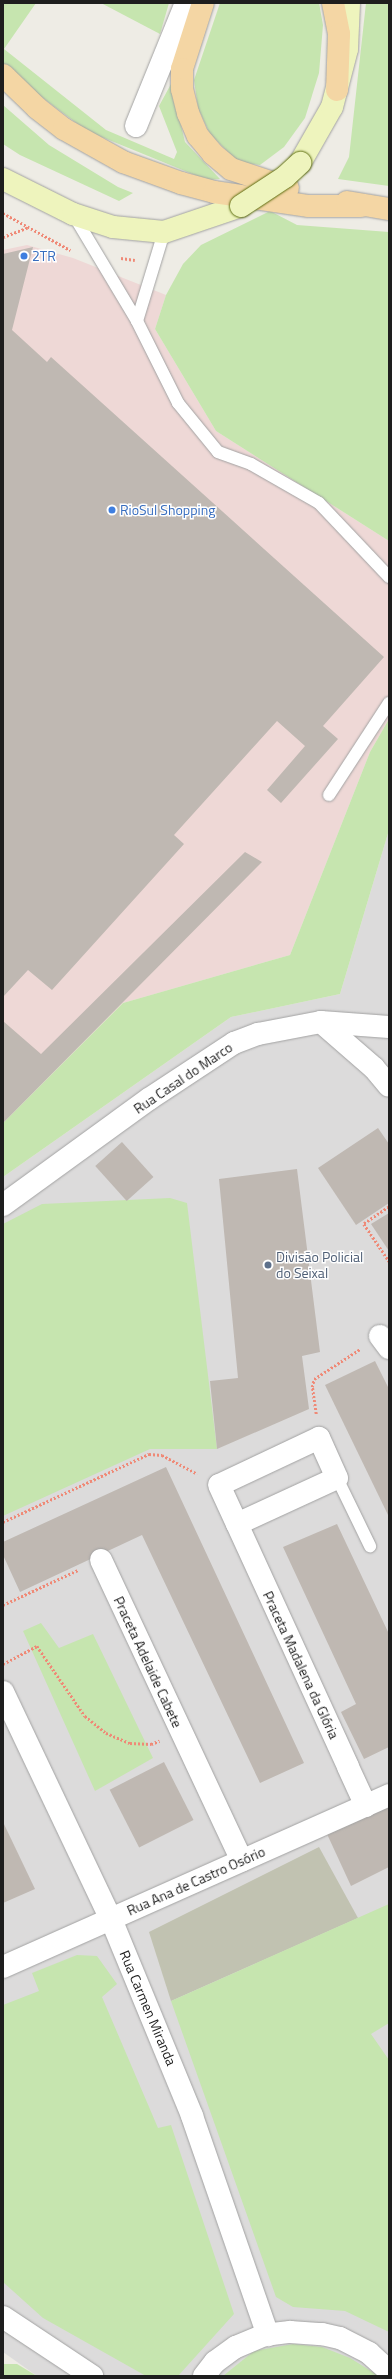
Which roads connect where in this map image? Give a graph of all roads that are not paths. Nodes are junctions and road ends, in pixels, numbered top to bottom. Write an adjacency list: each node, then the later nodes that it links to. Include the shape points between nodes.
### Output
1 (186, 3): 7 (street)
2 (203, 3): 9 (main road, via 182,69 182,89 188,113 198,136 213,154 231,169 255,179)
3 (333, 3): 6 (main road, via 339,41)
4 (349, 3): 6 (main road, via 347,48)
5 (3, 75): 9 (main road, via 37,108 64,129 123,162 214,192 310,206)
6 (337, 90): 12 (main road, bridge, via 319,134 300,163 276,184 241,206)
7 (136, 126)
8 (9, 185): 11 (main road)
9 (361, 206): 10 (main road)
10 (389, 209)
11 (73, 214): 12 (main road, via 113,227); 13 (lane)
12 (164, 232): 13 (lane)
13 (137, 321): 14 (lane, via 178,404 218,452 251,464 319,503)
14 (389, 577)
15 (389, 703): 16 (lane)
16 (329, 796)
17 (321, 1022): 18 (street, Rua Casal do Marco); 19 (street, via 374,1068); 20 (street, Rua Casal do Marco, via 258,1034 234,1043 149,1099)
18 (389, 1027)
19 (389, 1086)
20 (3, 1205)
21 (337, 1478): 22 (street); 22 (street, Praceta Madalena da Glória, via 319,1438 219,1485); 23 (lane)
22 (237, 1524): 27 (street, Praceta Madalena da Glória)
23 (370, 1546)
24 (101, 1560): 28 (street, Praceta Adelaide Cabete)
25 (3, 1692): 29 (street, Rua Carmen Miranda)
26 (389, 1795): 27 (street, Rua Ana de Castro Osório)
27 (366, 1806): 28 (street, Rua Ana de Castro Osório)
28 (242, 1860): 29 (street, Rua Ana de Castro Osório)
29 (111, 1919): 30 (street, Rua Ana de Castro Osório); 32 (street, Rua Carmen Miranda, via 192,2116)
30 (3, 1967)
31 (3, 2317): 35 (street)
32 (268, 2335): 33 (street, via 290,2332 322,2334 340,2338); 36 (street, via 236,2347 215,2362)
33 (379, 2355): 34 (street)
34 (389, 2370)
35 (92, 2376)
36 (204, 2376)

